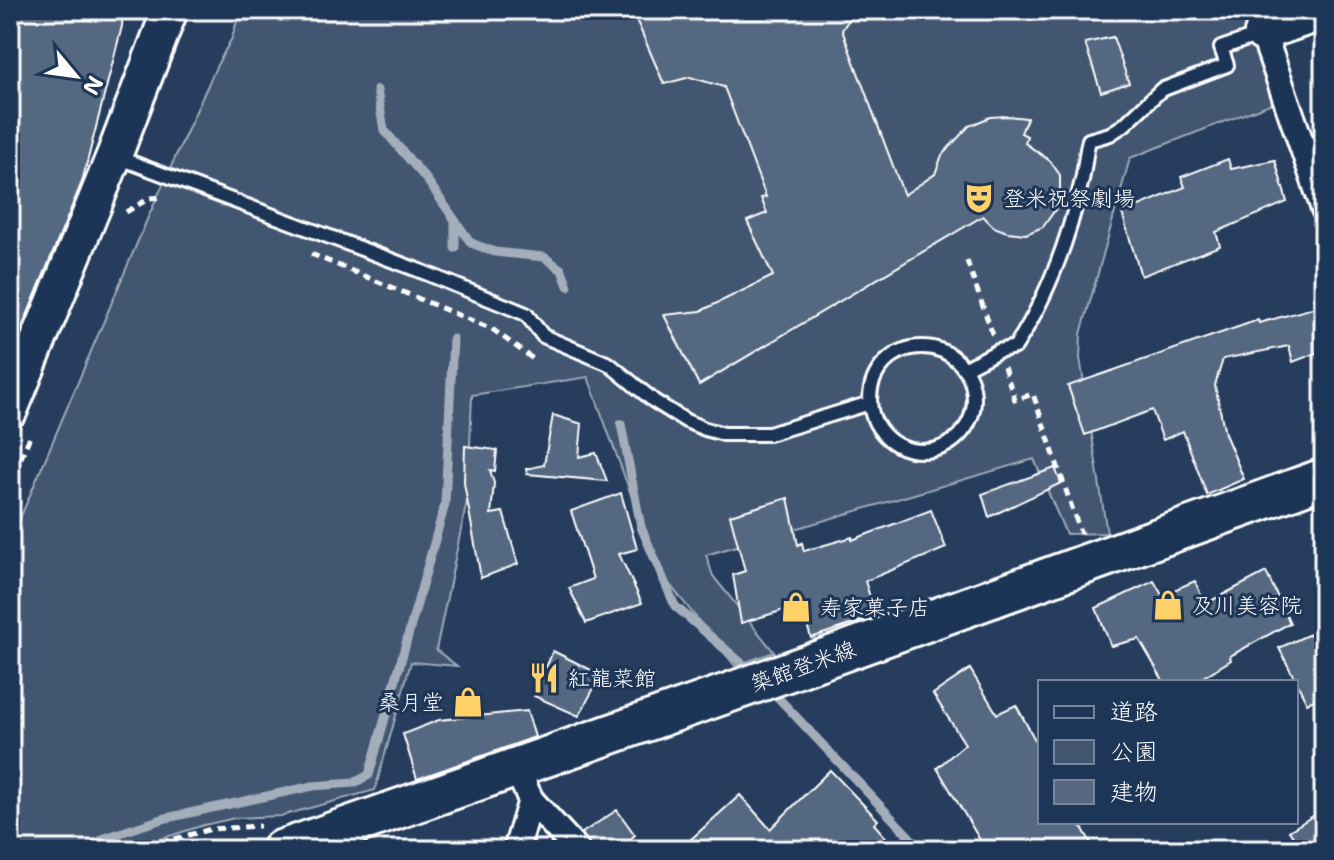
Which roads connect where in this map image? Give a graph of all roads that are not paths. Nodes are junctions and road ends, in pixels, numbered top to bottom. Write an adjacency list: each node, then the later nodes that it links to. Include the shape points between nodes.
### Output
1 (170, 10): 4 (street)
2 (1324, 12): 3 (street)
3 (1258, 22): 5 (street); 6 (lane, via 1221,48 1227,65 1161,90 1124,125 1089,140 1059,261 1015,347)
4 (114, 156): 7 (lane, via 526,314 543,336 609,364 654,401 705,429 769,434); 8 (street)
5 (1324, 209)
6 (964, 369): 7 (lane, via 941,351 907,349 879,370); 7 (lane, via 974,390 974,408 968,424 944,447 928,452 895,445 874,420)
7 (870, 403)
8 (22, 418)
9 (1324, 478): 10 (main road, 築館登米線)
10 (523, 784): 11 (main road, 築館登米線); 12 (street); 13 (street)
11 (281, 850)
12 (516, 850)
13 (577, 850)

